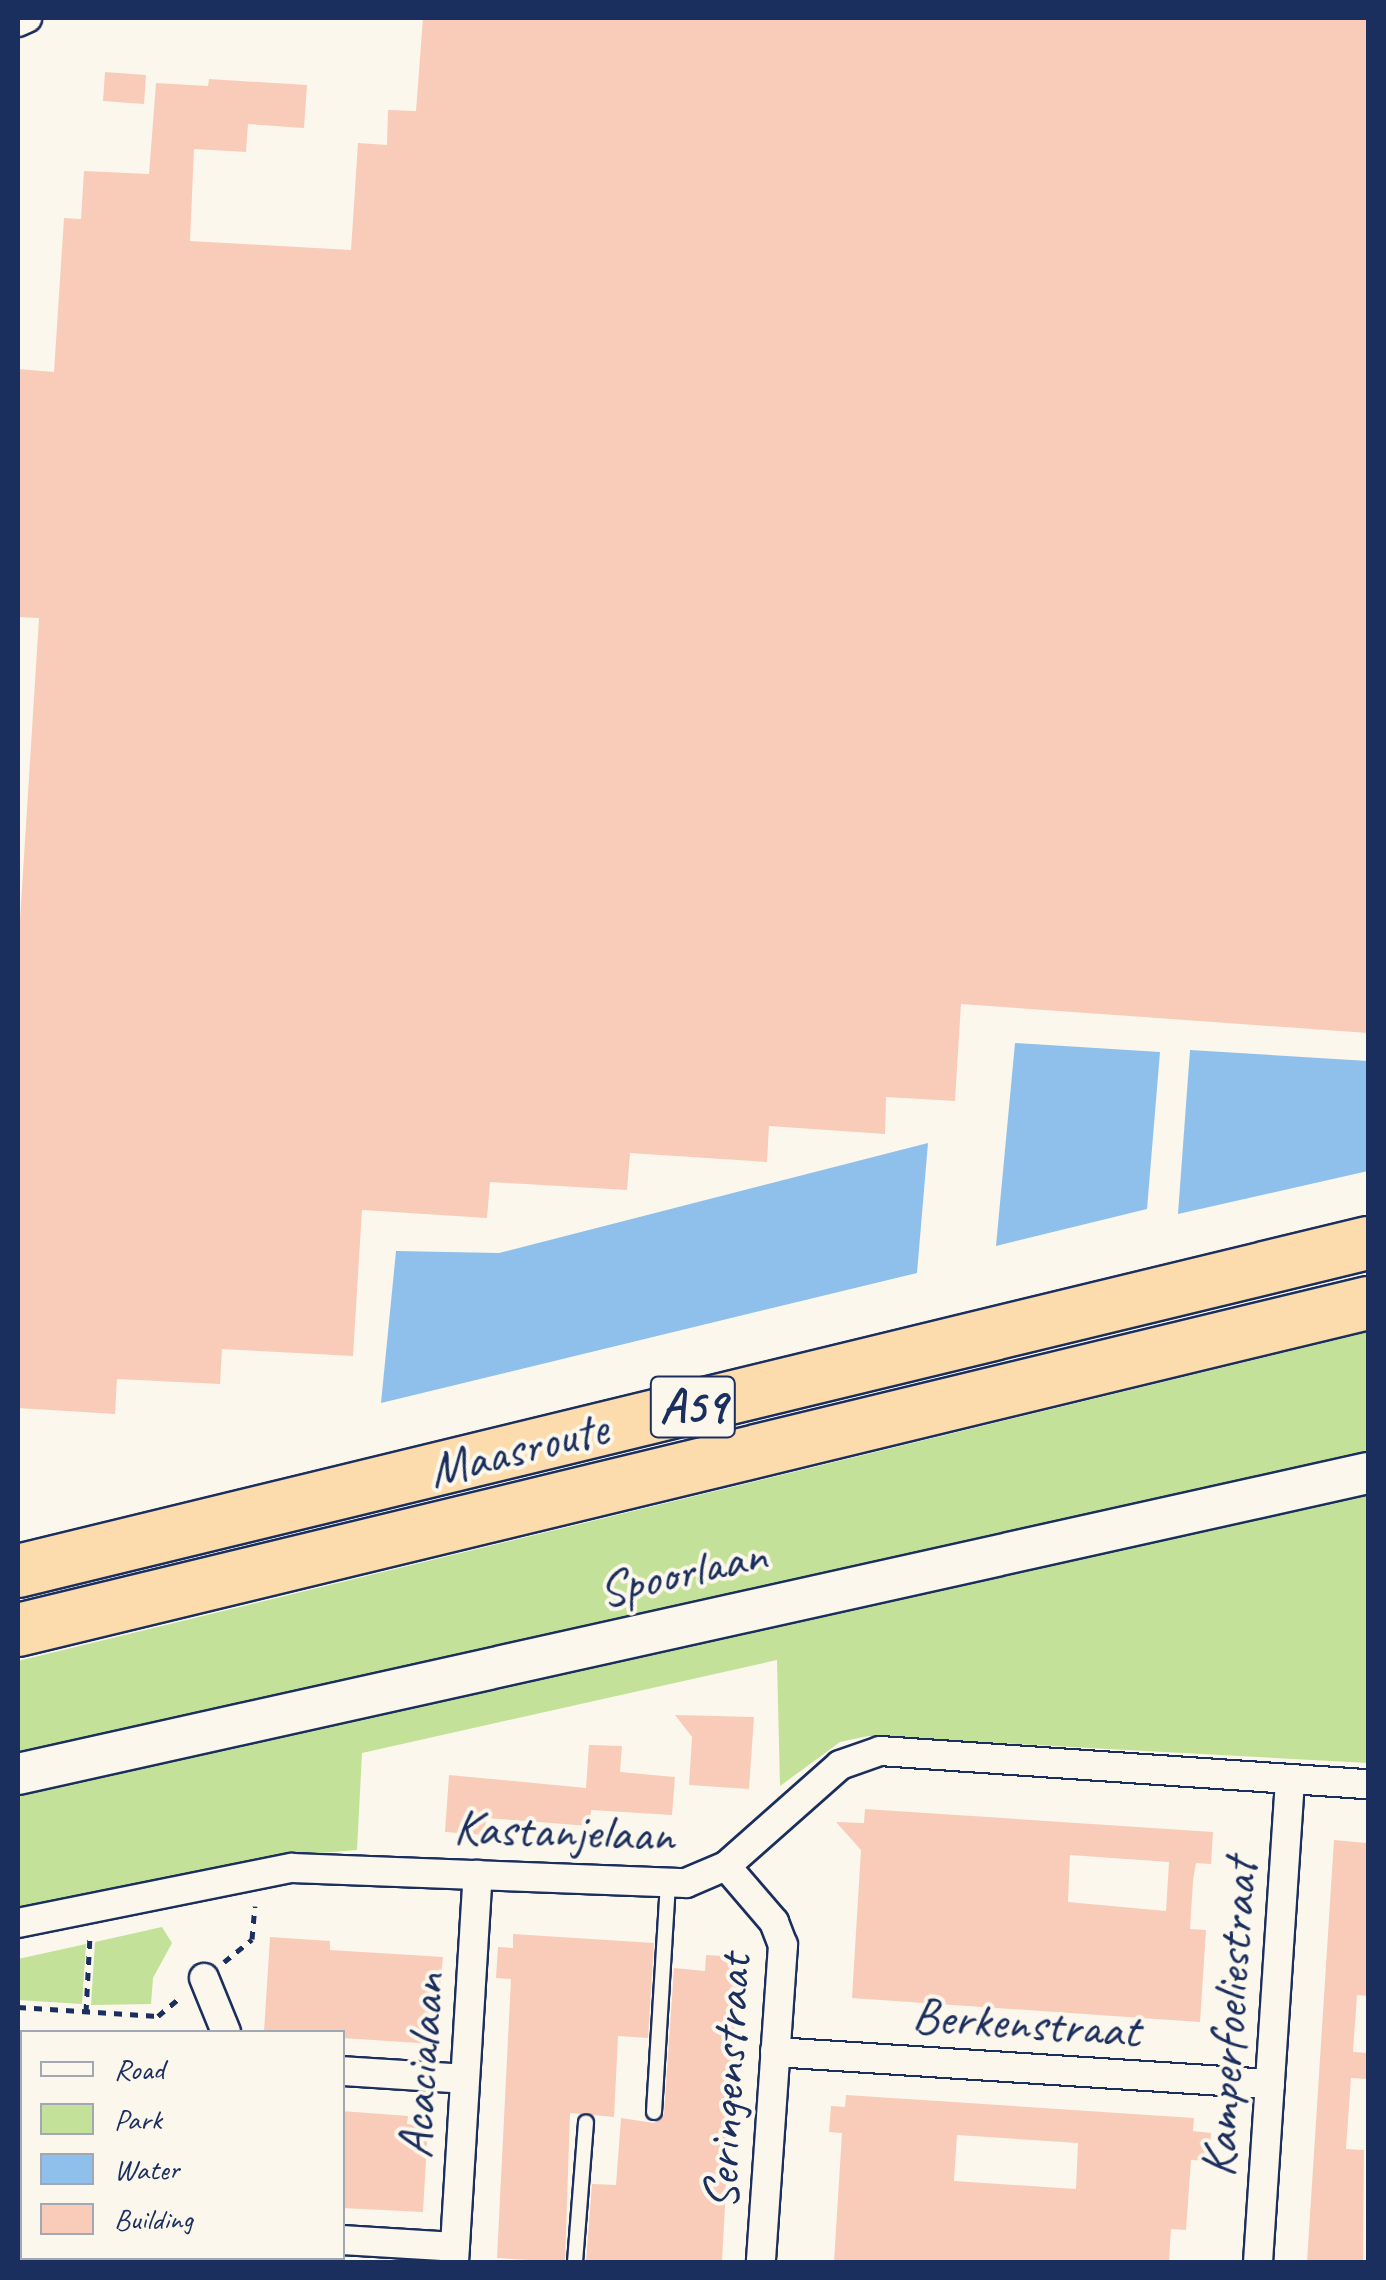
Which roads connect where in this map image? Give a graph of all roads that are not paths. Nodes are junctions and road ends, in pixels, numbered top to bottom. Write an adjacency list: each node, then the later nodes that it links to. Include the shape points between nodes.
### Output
1 (27, 18): 2 (street)
2 (18, 22)
3 (1368, 1242): 6 (highway, Maasroute / A59)
4 (1368, 1303): 7 (highway, Maasroute / A59)
5 (1368, 1473): 8 (main road, Spoorlaan)
6 (18, 1571)
7 (18, 1630)
8 (18, 1774)
9 (1290, 1778): 10 (street, Kastanjelaan); 11 (street, Kastanjelaan, via 858,1754); 20 (street, Kamperfoeliestraat)
10 (1368, 1784)
11 (726, 1866): 13 (street, Kastanjelaan); 17 (street, Seringenstraat, via 780,1932)
12 (478, 1876): 13 (street, Kastanjelaan); 14 (street, Kastanjelaan, via 329,1866 258,1873); 19 (street, Acacialaan)
13 (668, 1886): 21 (lane)
14 (18, 1923)
15 (204, 1978): 16 (street)
16 (225, 2030)
17 (775, 2052): 20 (street, Berkenstraat); 26 (street, Seringenstraat)
18 (345, 2071): 19 (street)
19 (465, 2079): 24 (street, Acacialaan)
20 (1270, 2084): 27 (street, Kamperfoeliestraat)
21 (654, 2112)
22 (586, 2122): 25 (lane)
23 (345, 2240): 24 (street)
24 (454, 2254)
25 (575, 2262)
26 (761, 2262)
27 (1258, 2262)

